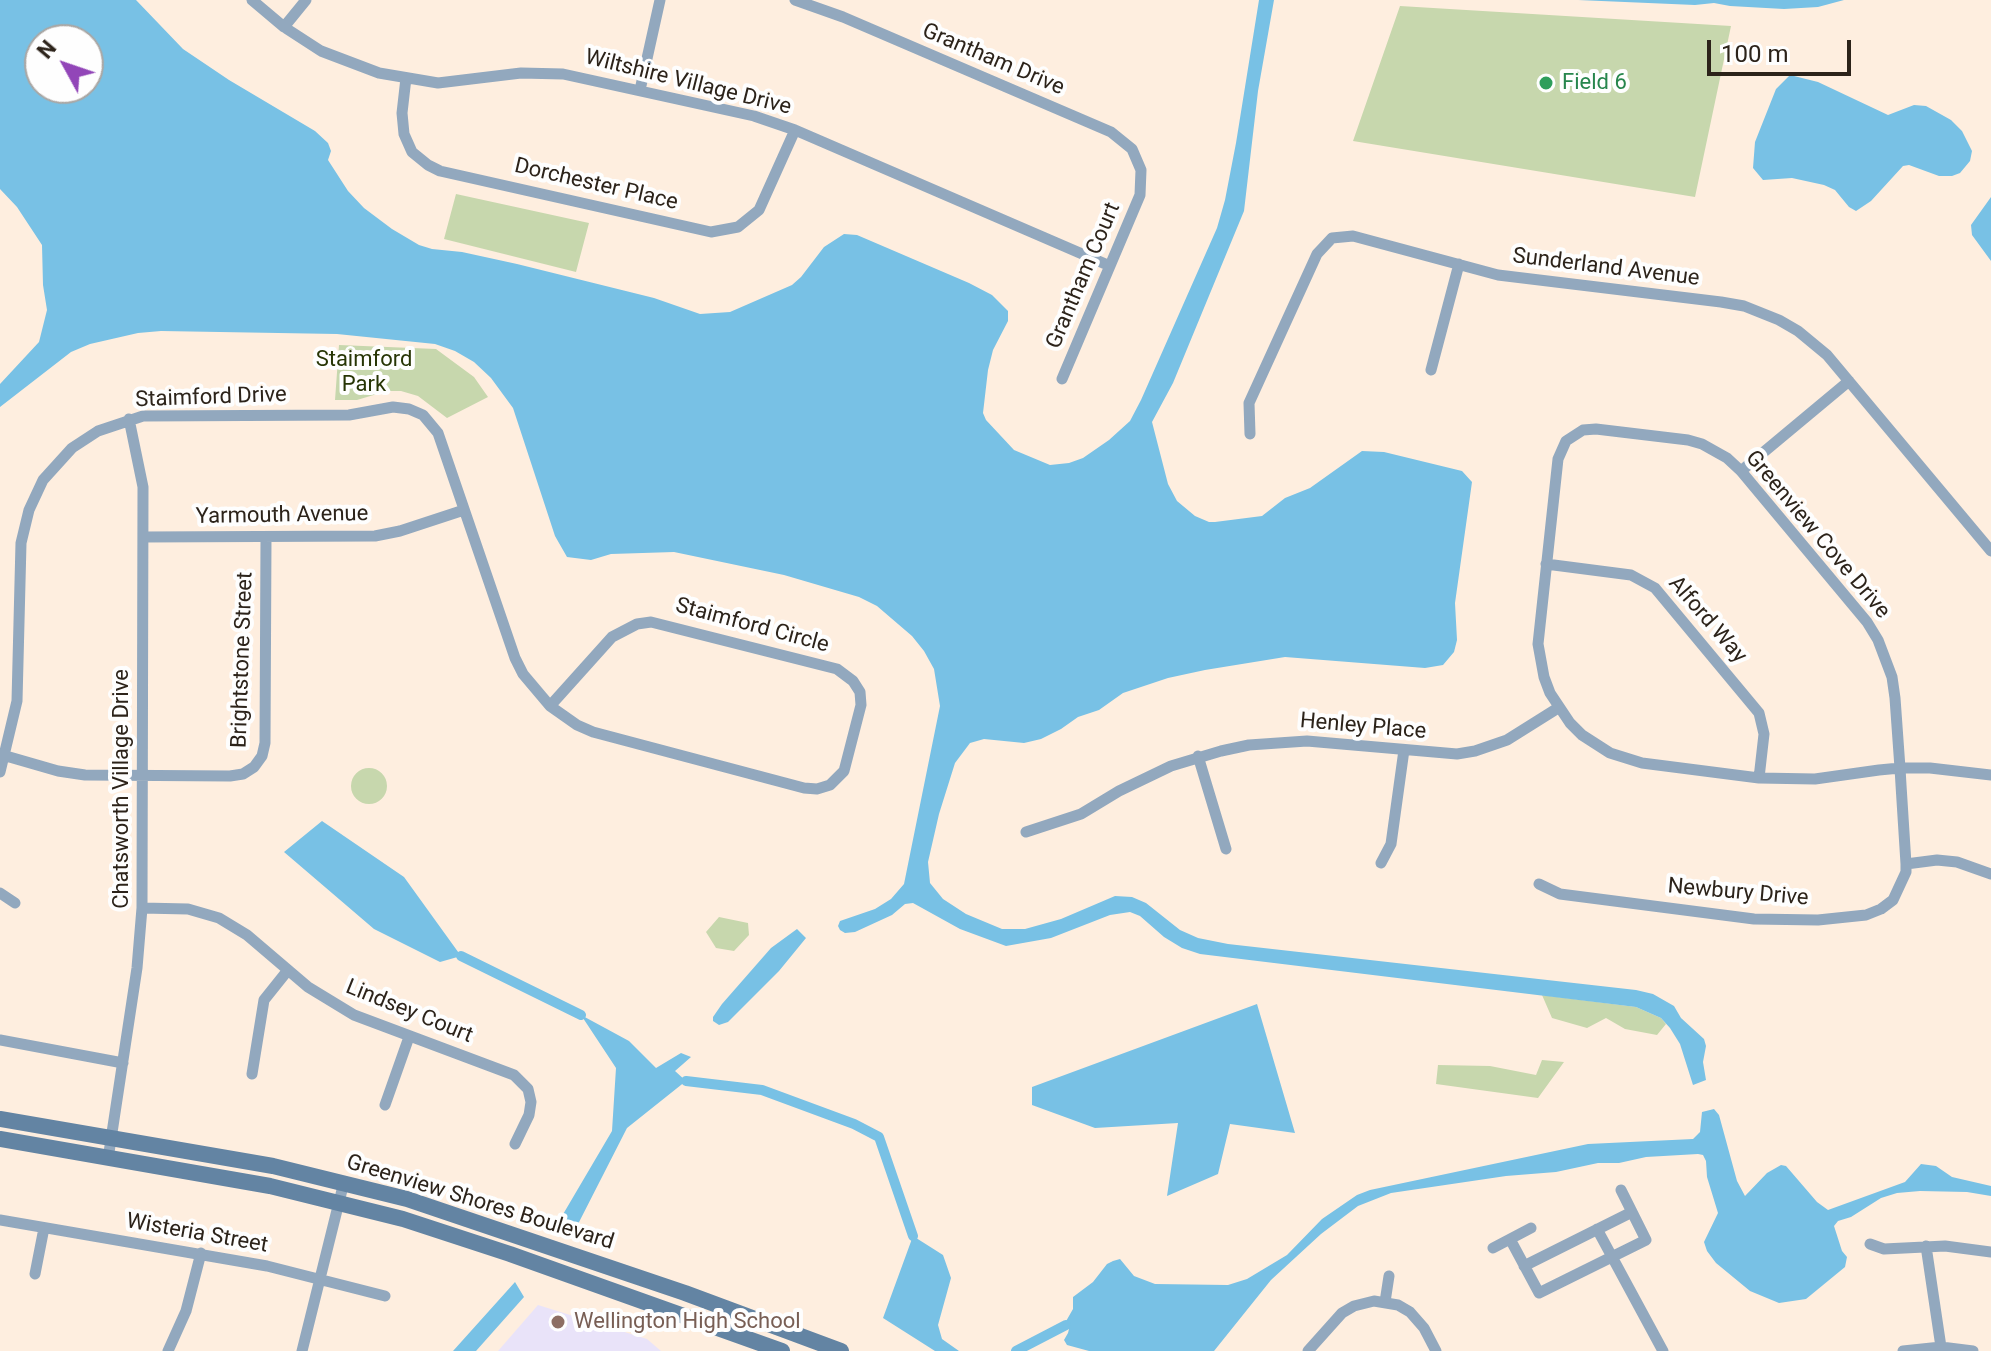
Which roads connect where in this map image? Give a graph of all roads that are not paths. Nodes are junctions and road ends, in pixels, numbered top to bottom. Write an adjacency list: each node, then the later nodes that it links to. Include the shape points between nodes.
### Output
1 (252, 0): 5 (street, Wiltshire Village Drive)
2 (306, 0): 5 (street)
3 (660, 0): 7 (street)
4 (795, 0): 9 (street, Grantham Drive, via 1117,135 1139,161)
5 (284, 27): 6 (street, Wiltshire Village Drive, via 337,59)
6 (406, 78): 7 (street, Wiltshire Village Drive, via 438,83 521,73 563,74); 8 (street, Dorchester Place, via 404,134 412,152 428,165 711,232 738,227 755,215)
7 (640, 90): 8 (street, Wiltshire Village Drive)
8 (795, 130): 11 (street, Wiltshire Village Drive)
9 (1142, 188): 11 (street, Grantham Court)
10 (1459, 264): 12 (street); 14 (street, Sunderland Avenue, via 1513,277 1744,306 1798,331); 16 (street, Sunderland Avenue, via 1353,236 1325,242 1249,403)
11 (1110, 266): 13 (street, Grantham Court)
12 (1431, 370)
13 (1062, 379)
14 (1849, 381): 17 (street); 21 (street, Sunderland Avenue)
15 (129, 419): 18 (street, Staimford Drive, via 409,409 429,420 438,433); 19 (street, Chatsworth Village Drive, via 142,474); 26 (street, Staimford Drive, via 70,450 43,480 29,510 21,543 17,701)
16 (1250, 434)
17 (1741, 471): 22 (street, Greenview Cove Drive, via 1715,450 1688,440 1596,429 1577,432 1560,452); 28 (street, Greenview Cove Drive, via 1878,640 1892,677)
18 (464, 510): 20 (street, Yarmouth Avenue, via 375,536); 23 (street, Staimford Drive, via 515,658)
19 (143, 537): 20 (street, Yarmouth Avenue); 31 (street, Chatsworth Village Drive)
20 (266, 538): 31 (street, Brightstone Street, via 262,756 237,776)
21 (1991, 551)
22 (1546, 564): 24 (street, Greenview Cove Drive, via 1538,644 1544,677); 32 (street, Alford Way, via 1631,575 1655,588 1759,713 1764,734)
23 (550, 706): 23 (street, Staimford Circle, via 612,637 651,622 837,669 857,686 861,705 844,771 817,789 601,734)
24 (1558, 708): 25 (street, Henley Place, via 1507,740 1475,751); 32 (street, Greenview Cove Drive, via 1582,735 1626,759)
25 (1404, 750): 27 (street, Henley Place, via 1307,741); 35 (street, via 1391,844)
26 (6, 756): 29 (street, Staimford Drive); 31 (street, Brightstone Street, via 71,774)
27 (1198, 756): 33 (street, Henley Place, via 1144,777 1081,814); 34 (street)
28 (1900, 768): 30 (street, Greenview Cove Drive); 32 (street, Greenview Cove Drive, via 1815,779); 36 (street, Newbury Drive)
29 (0, 772)
30 (1991, 775)
31 (142, 776): 41 (street, Chatsworth Village Drive)
32 (1759, 778)
33 (1026, 832)
34 (1226, 849)
35 (1381, 863)
36 (1906, 864): 37 (street, via 1957,862); 38 (street, Newbury Drive, via 1897,894 1881,909 1818,920 1754,919 1575,896)
37 (1991, 874)
38 (1539, 884)
39 (0, 893): 40 (street)
40 (15, 903)
41 (142, 908): 42 (street, Lindsey Court, via 188,909 219,918); 45 (street, Chatsworth Village Drive)
42 (288, 970): 43 (street, Lindsey Court, via 354,1015); 46 (street, via 264,1000)
43 (409, 1037): 47 (street); 51 (street, Lindsey Court, via 520,1079 531,1109)
44 (0, 1040): 45 (street)
45 (123, 1063): 50 (street, Chatsworth Village Drive)
46 (252, 1074)
47 (385, 1105)
48 (0, 1119): 50 (street, Greenview Shores Boulevard)
49 (0, 1139): 52 (street, Greenview Shores Boulevard)
50 (111, 1139): 52 (street, Chatsworth Village Drive); 53 (street, Greenview Shores Boulevard)
51 (515, 1144)
52 (108, 1159): 55 (street, Greenview Shores Boulevard)
53 (344, 1182): 55 (street); 72 (street, Greenview Shores Boulevard)
54 (1621, 1190): 56 (street)
55 (339, 1202): 71 (street); 75 (street, Greenview Shores Boulevard, via 471,1240)
56 (1632, 1212): 60 (street); 67 (street, via 1646,1240)
57 (0, 1220): 58 (street, Wisteria Street)
58 (44, 1228): 66 (street, Wisteria Street); 69 (street)
59 (1531, 1228): 61 (street)
60 (1597, 1229): 67 (street); 68 (street)
61 (1510, 1239): 64 (street); 68 (street)
62 (1870, 1244): 63 (street, via 1884,1249)
63 (1926, 1246): 65 (street); 76 (street)
64 (1493, 1248)
65 (1991, 1252)
66 (201, 1253): 71 (street, Wisteria Street); 77 (street, via 186,1311)
67 (1611, 1257): 68 (street, via 1539,1293); 83 (street)
68 (1524, 1266)
69 (35, 1274)
70 (1389, 1276): 74 (street)
71 (321, 1278): 73 (street, Wisteria Street); 78 (street)
72 (685, 1293): 75 (street); 80 (street, Greenview Shores Boulevard)
73 (385, 1296)
74 (1385, 1302): 81 (street, via 1348,1309); 82 (street, via 1415,1317)
75 (678, 1312): 79 (street, Greenview Shores Boulevard)
76 (1941, 1347): 84 (street); 85 (street)
77 (168, 1351)
78 (302, 1351)
79 (782, 1351)
80 (841, 1351)
81 (1308, 1351)
82 (1436, 1351)
83 (1663, 1351)
84 (1903, 1351)
85 (1973, 1351)

